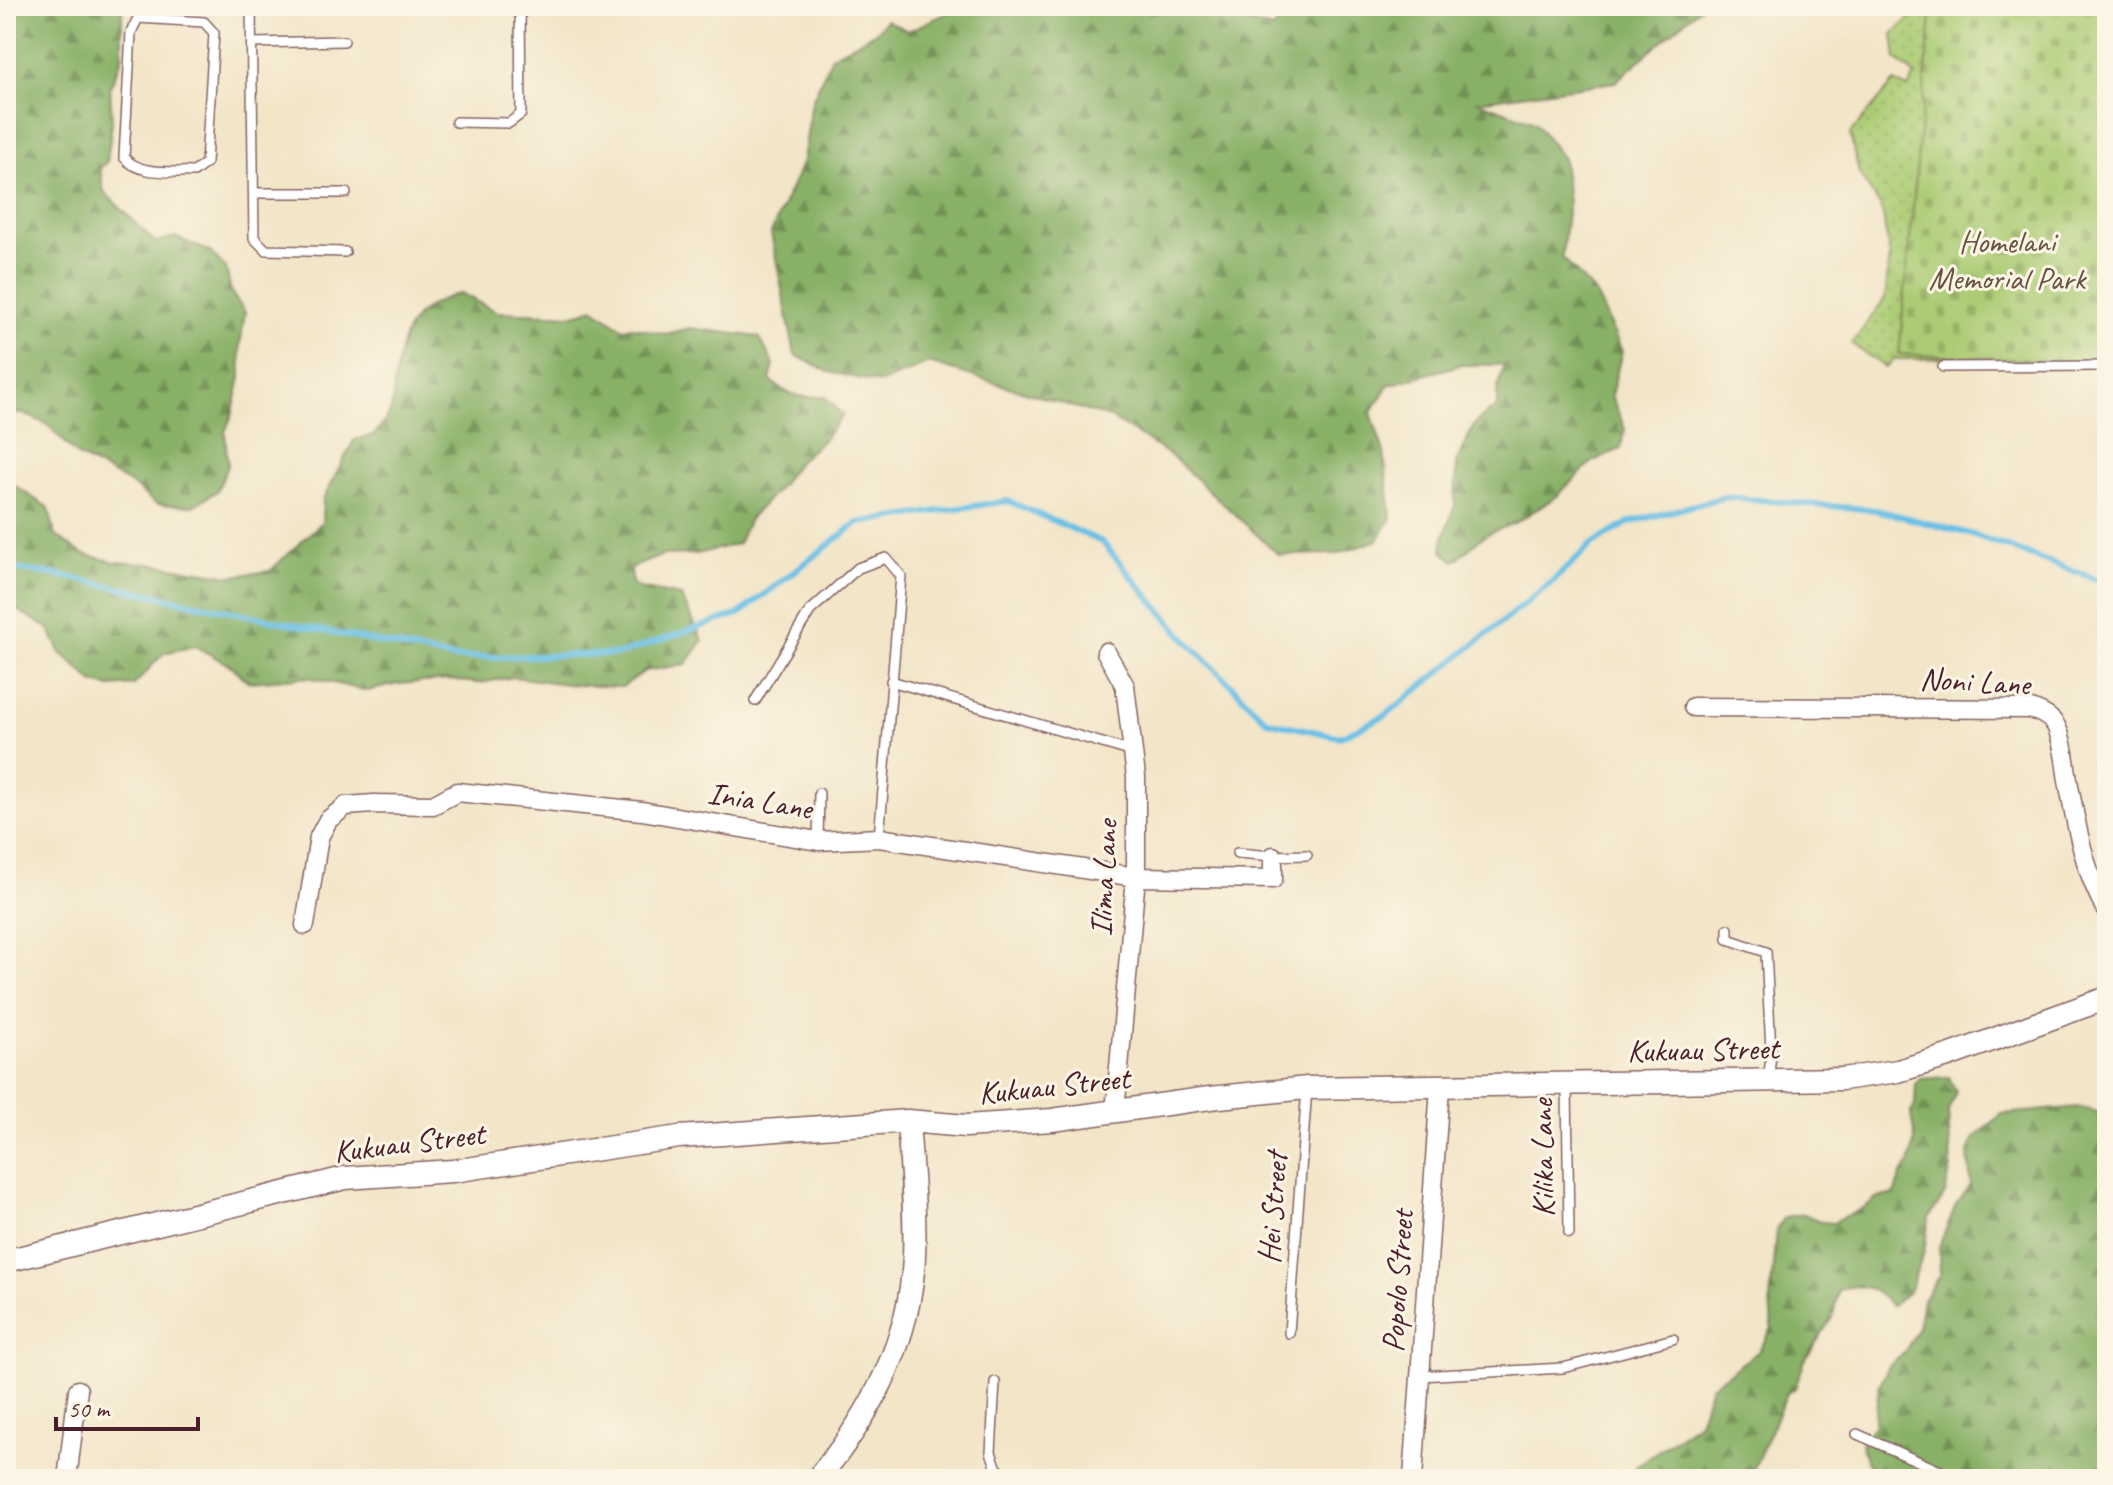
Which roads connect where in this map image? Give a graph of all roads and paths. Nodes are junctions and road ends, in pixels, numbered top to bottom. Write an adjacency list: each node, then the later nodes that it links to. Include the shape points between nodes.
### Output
1 (139, 6): 4 (lane)
2 (251, 6): 6 (lane)
3 (520, 6): 7 (lane, via 521,114 509,123)
4 (138, 18): 4 (lane, via 131,32 124,157 138,169 194,172 206,163 214,33 204,22)
5 (344, 41): 6 (lane)
6 (252, 43): 8 (lane)
7 (456, 122)
8 (254, 193): 9 (lane); 10 (lane, via 254,238 266,250)
9 (346, 193)
10 (345, 252)
11 (2107, 366): 12 (lane)
12 (1943, 367)
13 (1106, 652): 17 (street, Ilima Lane, via 1125,686)
14 (891, 681): 15 (lane, via 901,576 886,558 858,568 810,611); 17 (lane); 19 (lane)
15 (755, 701)
16 (1693, 707): 25 (street, Noni Lane, via 2042,713 2054,722 2061,739 2078,834)
17 (1134, 752): 24 (street, Ilima Lane)
18 (819, 793): 20 (lane)
19 (879, 838): 20 (street, Inia Lane); 24 (street, Inia Lane)
20 (818, 841): 26 (street, Inia Lane, via 642,811 457,792 433,805 346,806 328,820 319,837)
21 (1237, 853): 23 (lane)
22 (1307, 855): 23 (lane)
23 (1273, 856): 24 (street, Inia Lane, via 1273,879)
24 (1136, 877): 33 (street, Ilima Lane)
25 (2107, 911)
26 (305, 925)
27 (1728, 929): 29 (lane, via 1728,939 1766,952)
28 (2107, 998): 29 (street, Kukuau Street, via 1898,1071 1842,1079)
29 (1769, 1080): 30 (street, Kukuau Street)
30 (1567, 1082): 31 (street, Kukuau Street); 35 (lane, Kilika Lane)
31 (1440, 1087): 32 (street, Kukuau Street); 39 (street, Popolo Street)
32 (1307, 1088): 33 (street, Kukuau Street); 37 (lane, Hei Street)
33 (1115, 1112): 34 (street, Kukuau Street, via 966,1126)
34 (908, 1121): 36 (street, Kukuau Street, via 679,1137 453,1171 345,1178); 44 (street, via 914,1260 898,1341 857,1428)
35 (1569, 1233)
36 (6, 1261)
37 (1289, 1333)
38 (1673, 1339): 39 (lane, via 1563,1368)
39 (1420, 1376): 46 (street, Popolo Street)
40 (995, 1382): 45 (lane, via 991,1452 997,1469)
41 (78, 1390): 43 (street)
42 (1857, 1434): 47 (lane)
43 (67, 1479)
44 (817, 1479)
45 (1014, 1479)
46 (1413, 1479)
47 (1958, 1479)

